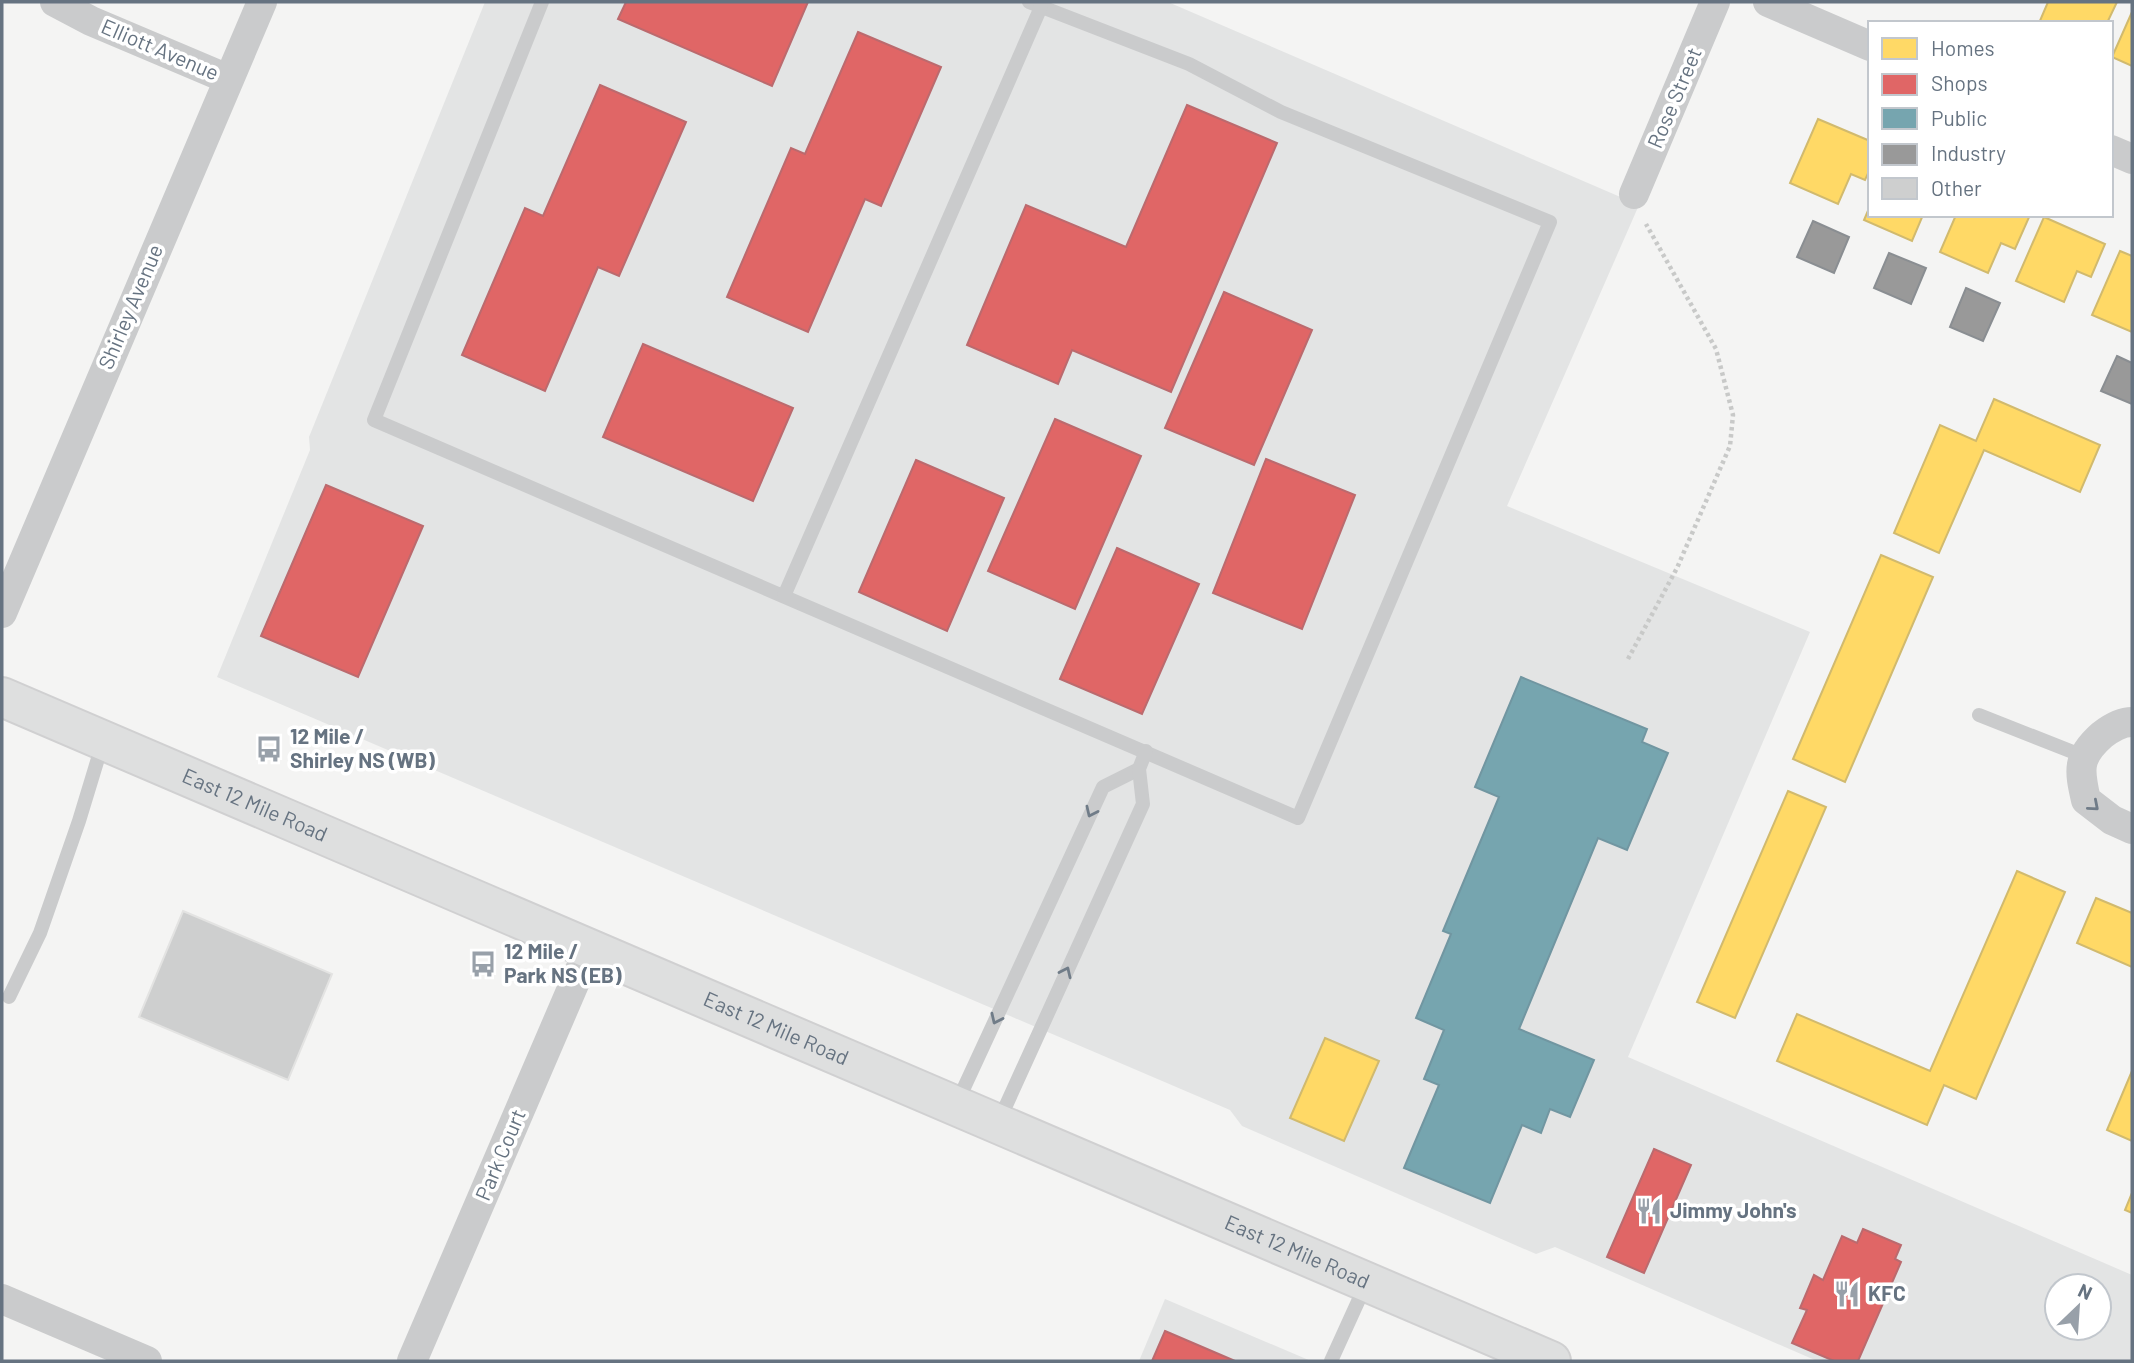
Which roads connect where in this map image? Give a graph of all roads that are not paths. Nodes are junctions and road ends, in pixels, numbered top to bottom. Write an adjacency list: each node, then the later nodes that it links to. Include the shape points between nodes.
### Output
1 (55, 2): 8 (street, Elliott Avenue)
2 (262, 2): 8 (street, Shirley Avenue)
3 (542, 2): 12 (lane, via 374,421)
4 (1715, 2): 11 (street, Rose Street)
5 (1768, 2): 7 (street)
6 (1035, 4): 12 (lane); 18 (lane, via 1189,64 1281,112 1550,222 1298,818)
7 (1868, 45)
8 (228, 79): 13 (street, Shirley Avenue)
9 (2113, 151): 10 (street)
10 (2132, 159)
11 (1634, 194)
12 (785, 596): 18 (lane)
13 (2, 613)
14 (2, 697): 17 (main road, East 12 Mile Road)
15 (1979, 715): 19 (lane)
16 (2132, 722): 19 (street, via 2110,728)
17 (103, 741): 22 (main road, East 12 Mile Road); 23 (lane, via 40,933)
18 (1146, 751): 20 (lane)
19 (2083, 756): 21 (street, one-way to 21, via 2080,775 2086,800)
20 (1139, 769): 24 (lane, one-way to 24, via 1103,786); 25 (lane, one-way to 20, via 1143,804)
21 (2132, 829)
22 (589, 949): 24 (main road, East 12 Mile Road); 29 (street, Park Court)
23 (9, 997)
24 (956, 1106): 25 (main road, East 12 Mile Road)
25 (998, 1124): 26 (main road, East 12 Mile Road)
26 (1366, 1283): 30 (lane); 31 (main road, East 12 Mile Road)
27 (2, 1299): 28 (street)
28 (147, 1361)
29 (412, 1361)
30 (1331, 1361)
31 (1551, 1361)

